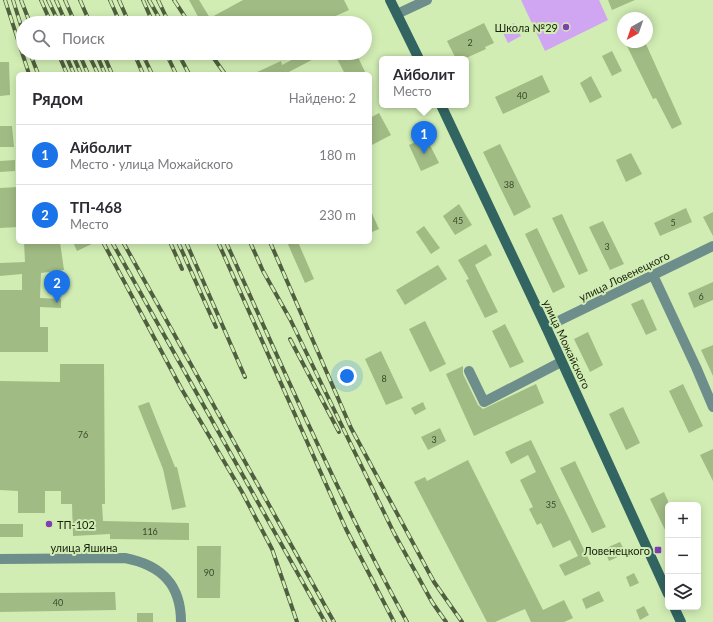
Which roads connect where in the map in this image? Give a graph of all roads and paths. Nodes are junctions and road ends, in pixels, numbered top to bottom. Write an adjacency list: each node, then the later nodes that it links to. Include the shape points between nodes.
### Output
1 (390, 0): 3 (main road)
2 (427, 0): 3 (street)
3 (397, 14): 4 (main road)
4 (418, 56)
5 (442, 108): 8 (main road, улица Можайского)
6 (713, 246): 7 (street, улица Ловенецкого)
7 (653, 275): 8 (street, улица Ловенецкого); 11 (street)
8 (546, 327): 9 (main road, улица Можайского)
9 (561, 362): 10 (street, via 484,402); 13 (main road, улица Можайского)
10 (469, 371)
11 (713, 407)
12 (0, 559): 15 (street, улица Яшина, via 125,558 141,561 164,575 173,586 178,599)
13 (665, 587)
14 (675, 610): 16 (main road)
15 (181, 622)
16 (681, 622)

